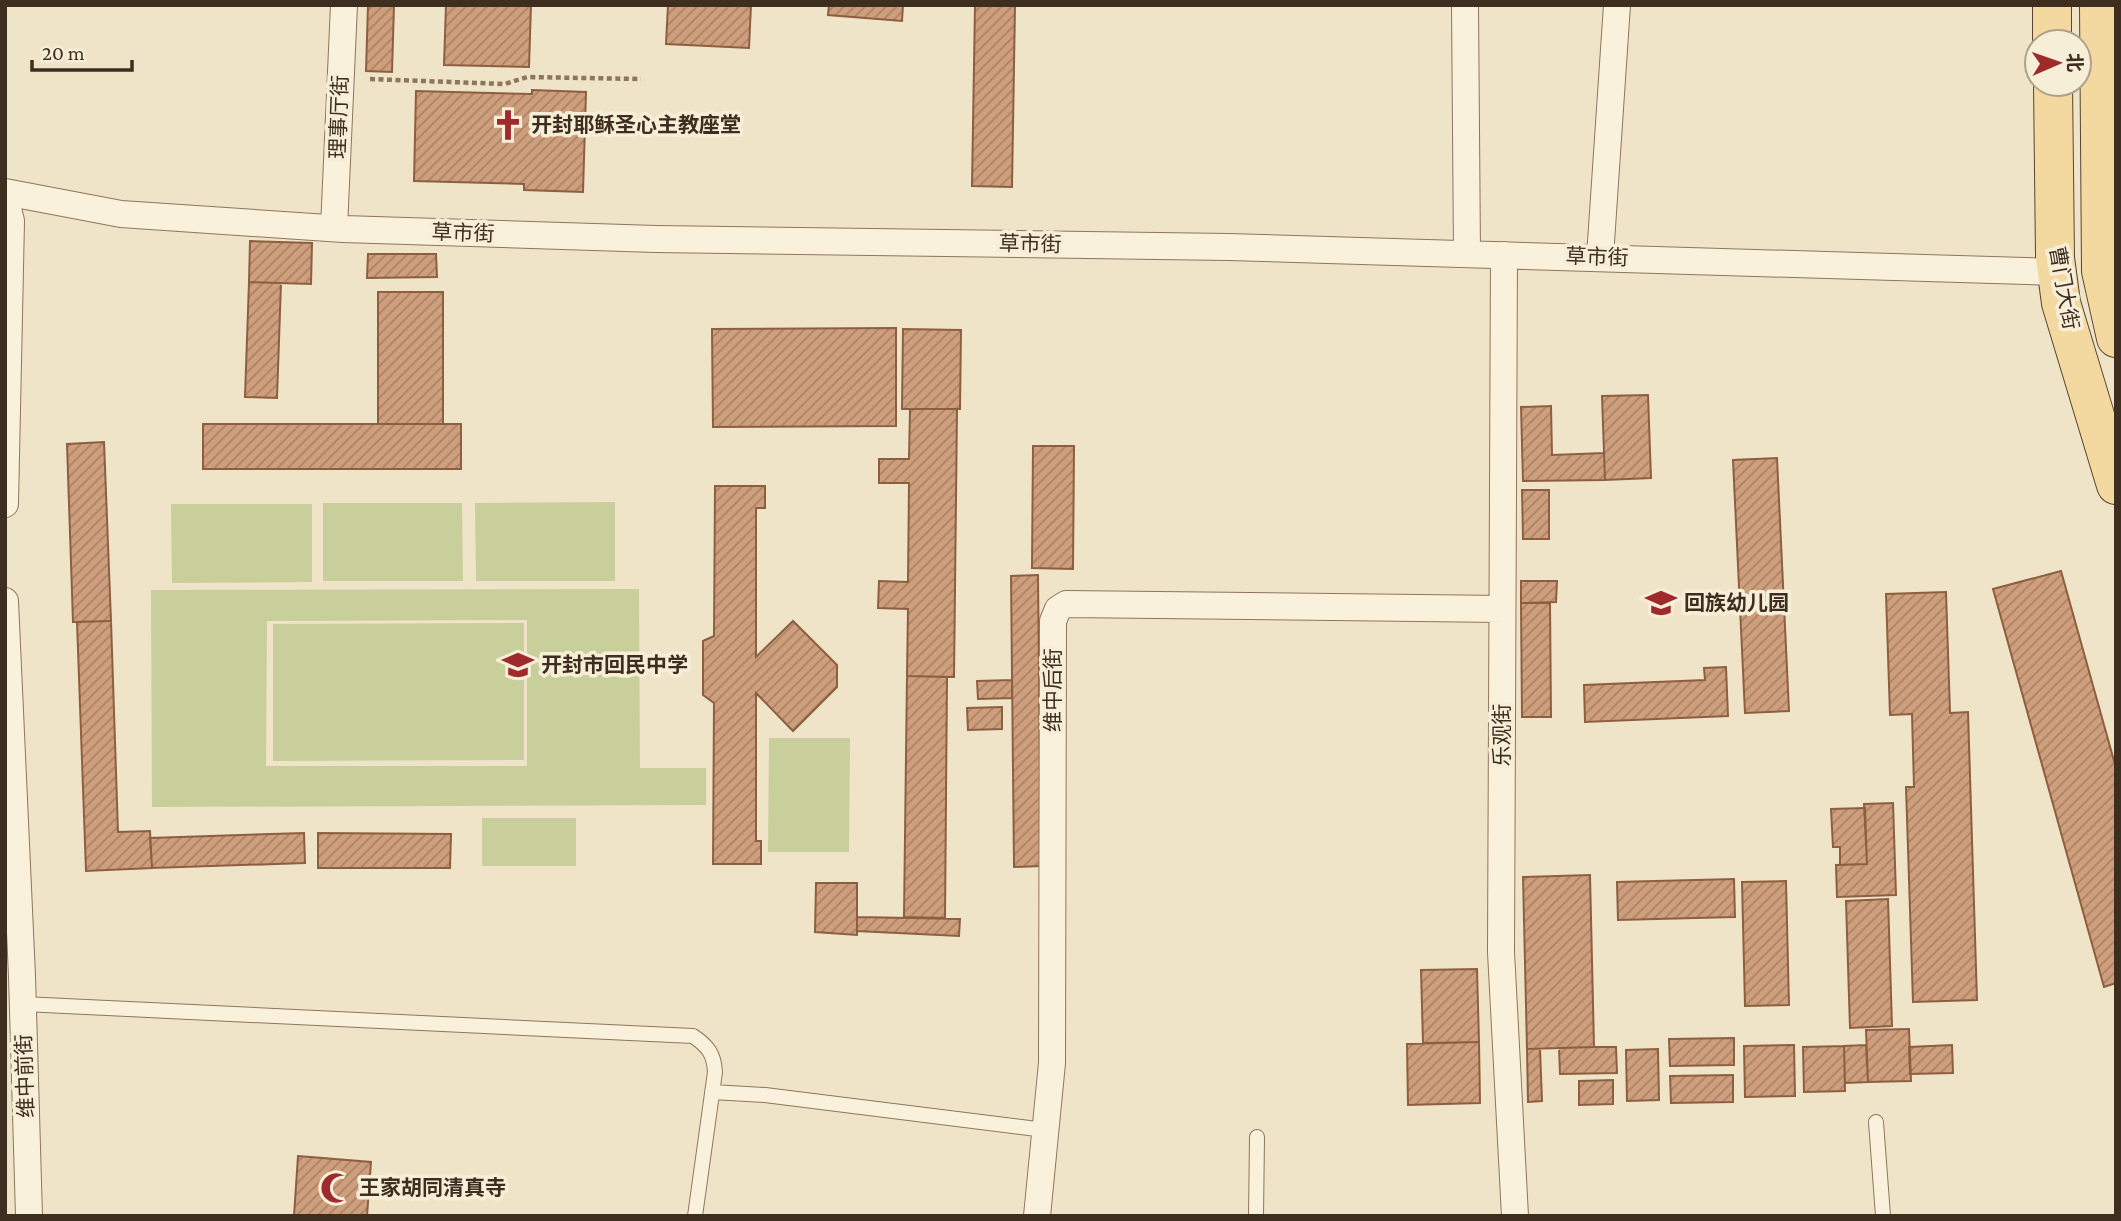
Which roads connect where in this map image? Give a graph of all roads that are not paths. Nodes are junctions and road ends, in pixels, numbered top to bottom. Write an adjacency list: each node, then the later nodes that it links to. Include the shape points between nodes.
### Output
1 (344, 5): 9 (street, 理事厅街)
2 (1465, 5): 10 (street)
3 (1617, 5): 12 (street)
4 (2052, 5): 6 (main road)
5 (2099, 5): 14 (main road, 曹门大街, via 2101,271)
6 (2052, 28)
7 (2053, 98): 13 (main road, 曹门大街)
8 (5, 194): 9 (street, 草市街, via 121,214); 16 (street, via 11,222)
9 (334, 229): 10 (street, 草市街)
10 (1466, 254): 11 (street, 草市街)
11 (1504, 255): 12 (street, 草市街); 18 (street, 乐观街)
12 (1600, 257): 13 (street, 草市街)
13 (2057, 272): 15 (main road, 曹门大街)
14 (2116, 338)
15 (2116, 485)
16 (5, 505)
17 (5, 601): 19 (street, 维中前街)
18 (1502, 609): 23 (street, 维中后街, via 1066,604 1058,609 1053,621 1052,1063); 29 (street, 乐观街, via 1501,952)
19 (6, 652): 20 (street, 维中前街)
20 (23, 1004): 21 (lane, via 693,1036 706,1045 714,1059); 25 (street, 维中前街)
21 (712, 1091): 23 (lane); 26 (lane)
22 (1875, 1122): 30 (lane)
23 (1045, 1130): 27 (street, 维中后街)
24 (1257, 1137): 28 (lane)
25 (29, 1216)
26 (695, 1216)
27 (1037, 1216)
28 (1256, 1216)
29 (1515, 1216)
30 (1883, 1216)

